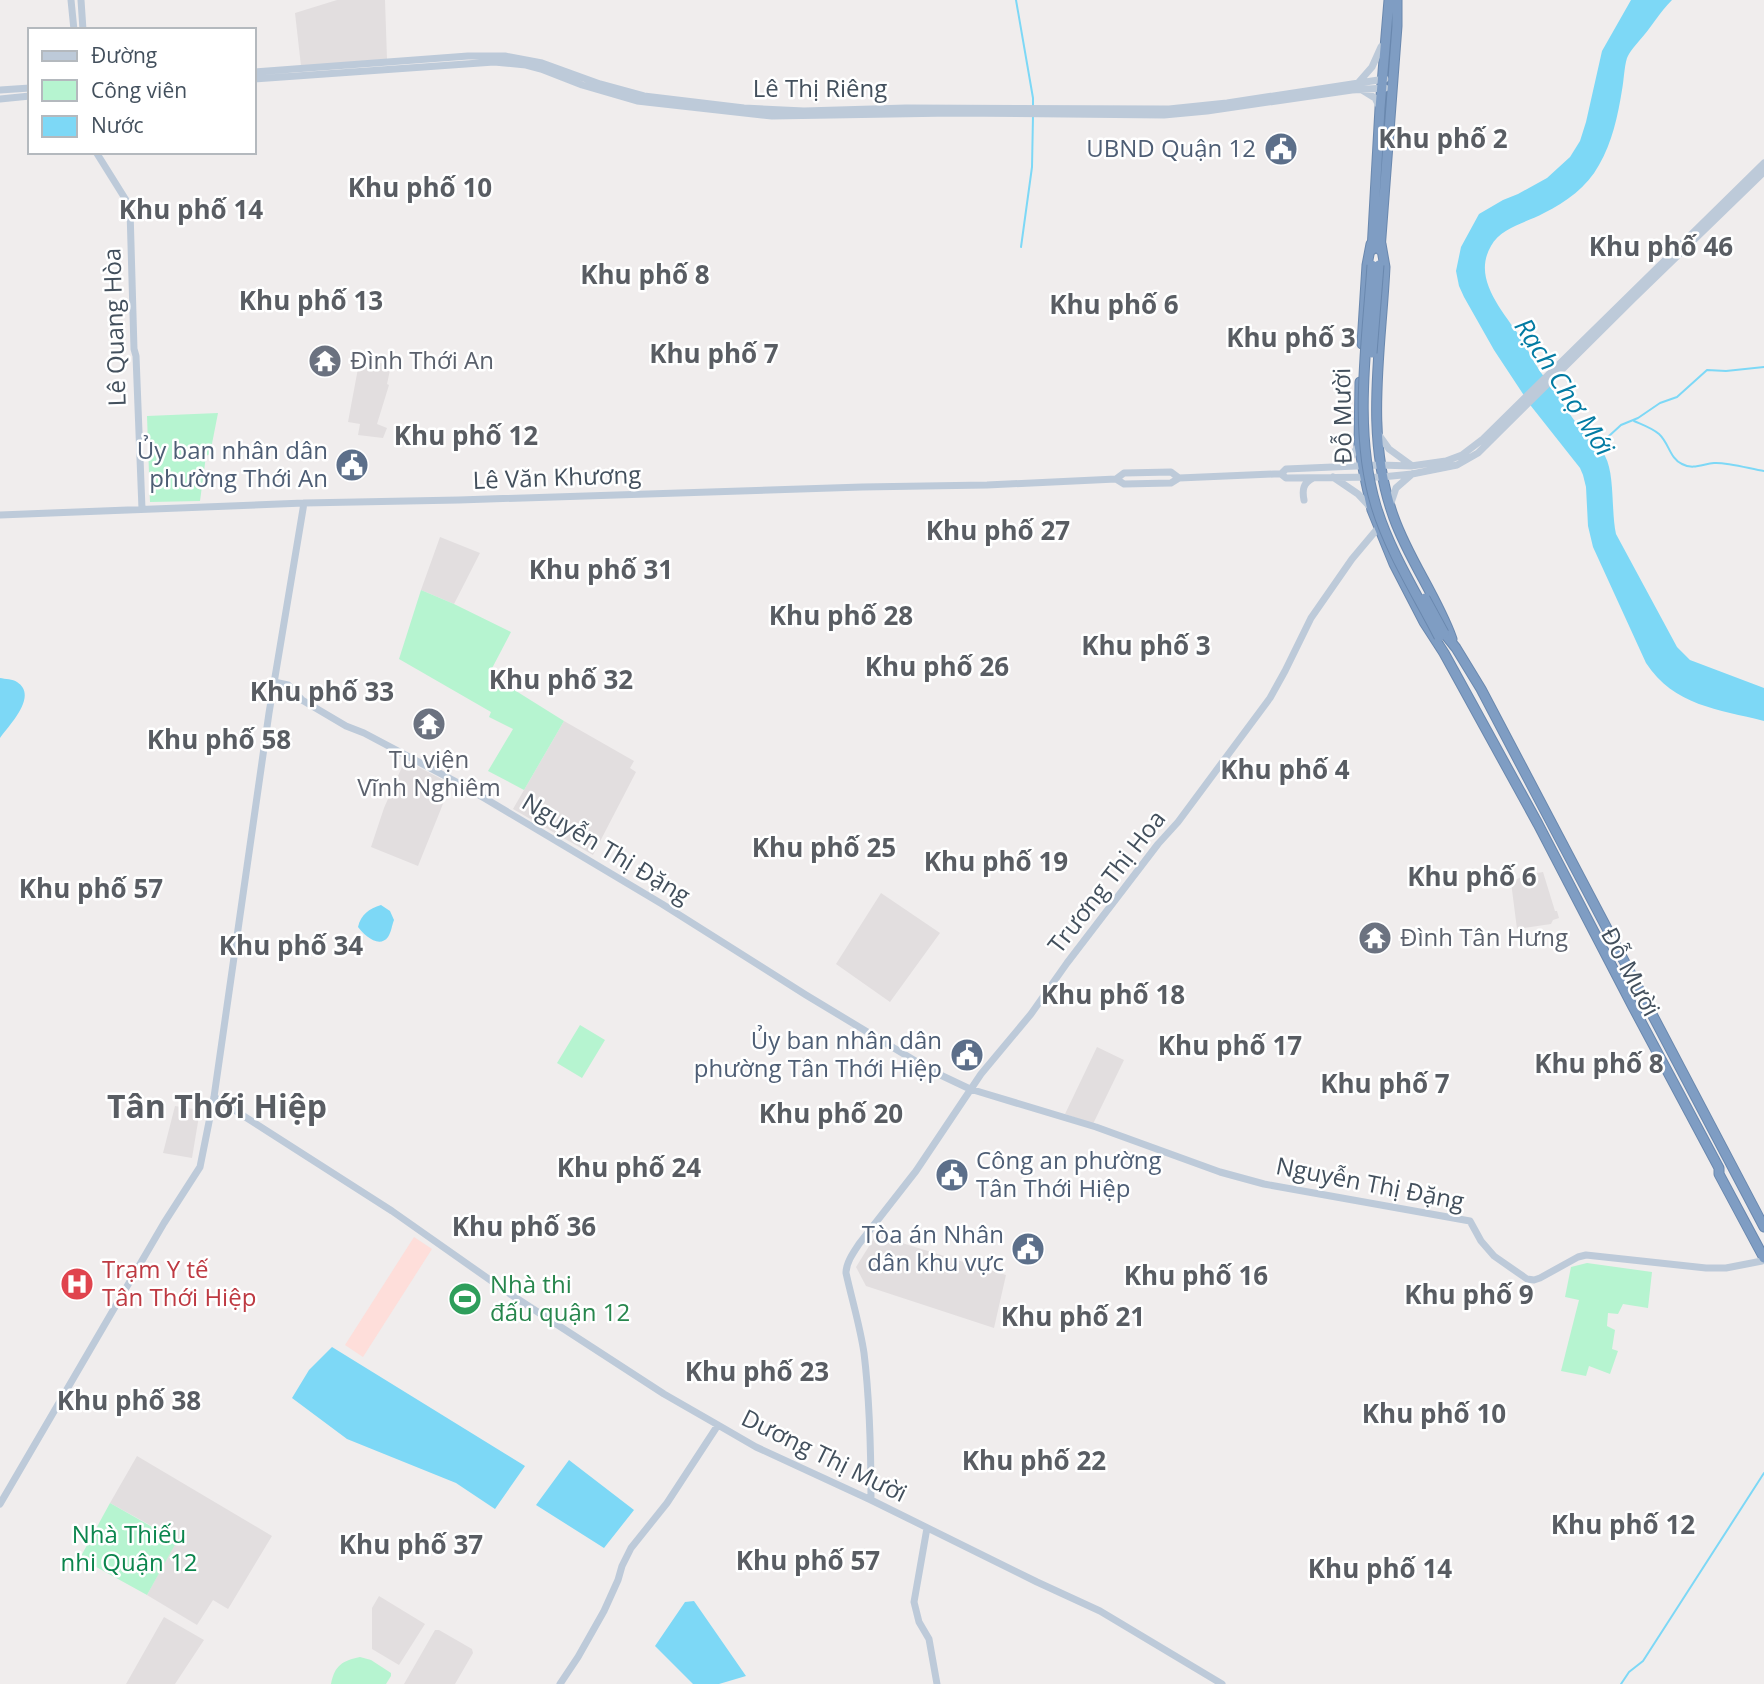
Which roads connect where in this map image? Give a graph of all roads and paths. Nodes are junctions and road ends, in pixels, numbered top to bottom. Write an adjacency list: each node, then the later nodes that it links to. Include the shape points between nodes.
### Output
1 (71, 0): 5 (street)
2 (81, 0): 6 (street)
3 (1386, 0): 7 (highway, Đỗ Mười); 8 (highway, Đỗ Mười)
4 (1400, 0): 11 (highway, Đỗ Mười)
5 (74, 28)
6 (83, 28)
7 (1381, 47): 8 (highway); 12 (street)
8 (1385, 58): 11 (highway, Đỗ Mười)
9 (256, 72): 18 (street, Lê Thị Riêng, via 505,56 542,63 644,96 744,108)
10 (256, 79): 18 (street, Lê Thị Riêng, via 494,62 541,69 629,99 772,116)
11 (1388, 85): 12 (street, Lê Thị Riêng); 17 (highway, Đỗ Mười); 23 (highway, Đỗ Mười, via 1389,126)
12 (1359, 86): 17 (street); 18 (street, Lê Thị Riêng, via 1178,115)
13 (28, 88): 14 (street)
14 (0, 90)
15 (28, 96): 16 (street)
16 (0, 99)
17 (1380, 108): 23 (highway, Đỗ Mười)
18 (1026, 111)
19 (97, 154): 41 (street, Lê Quang Hòa, via 130,210)
20 (1764, 163): 22 (street)
21 (1764, 172): 22 (street)
22 (1703, 227): 30 (street, via 1478,453 1457,466)
23 (1376, 244): 24 (highway, Đỗ Mười, via 1385,267); 25 (highway, Đỗ Mười, via 1367,265); 45 (highway, Đỗ Mười, bridge, via 1369,406 1373,471 1396,542)
24 (1376, 431): 26 (highway, Đỗ Mười); 30 (street)
25 (1360, 448): 26 (highway); 28 (highway, Đỗ Mười); 29 (street)
26 (1377, 450): 27 (highway, Đỗ Mười)
27 (1380, 465): 28 (street, Lê Văn Khương); 30 (street, Lê Văn Khương); 35 (highway, Đỗ Mười)
28 (1362, 466): 29 (street, Lê Văn Khương); 34 (highway, Đỗ Mười)
29 (1334, 467): 31 (street, Lê Văn Khương, via 1286,469)
30 (1411, 470): 35 (street, Lê Văn Khương); 40 (street, via 1396,488)
31 (1281, 474): 32 (street, Lê Văn Khương, via 1286,478); 39 (street, Lê Văn Khương, via 1179,478 1171,483 1124,484 1116,479)
32 (1315, 477): 33 (street, Lê Văn Khương); 38 (street, via 1304,485)
33 (1332, 477): 34 (street, Lê Văn Khương); 42 (street)
34 (1364, 477): 35 (street, Lê Văn Khương); 37 (highway, Đỗ Mười)
35 (1382, 477): 36 (highway, Đỗ Mười)
36 (1385, 488): 37 (highway); 40 (highway, Đỗ Mười)
37 (1368, 492): 42 (highway, Đỗ Mười)
38 (1304, 500)
39 (304, 503): 41 (street, Lê Văn Khương); 48 (street)
40 (1390, 507): 46 (highway, Đỗ Mười)
41 (142, 509): 43 (street, Lê Văn Khương)
42 (1372, 510): 44 (highway, Đỗ Mười)
43 (0, 515)
44 (1378, 528): 47 (highway, Đỗ Mười); 49 (street, Trương Thị Hoa, via 1311,618 1270,698)
45 (1441, 635): 46 (highway, Đỗ Mười); 47 (highway, Đỗ Mười)
46 (1456, 648): 51 (highway, Đỗ Mười, via 1646,1017)
47 (1444, 653): 52 (highway, Đỗ Mười, via 1538,824)
48 (274, 682): 49 (street, Nguyễn Thị Đặng, via 288,685 302,700 345,726 464,786); 50 (street)
49 (970, 1090): 52 (street, Nguyễn Thị Đặng, via 1253,1181 1470,1221 1494,1256 1527,1279 1541,1278 1586,1255 1706,1268); 54 (street, Trương Thị Hoa, via 846,1268 864,1350)
50 (214, 1097): 53 (street, Dương Thị Mười); 55 (street, via 200,1167)
51 (1764, 1230)
52 (1764, 1261)
53 (718, 1426): 54 (street, Dương Thị Mười); 57 (street, via 631,1548 604,1611)
54 (871, 1500): 56 (street, Dương Thị Mười)
55 (0, 1504)
56 (927, 1528): 58 (street, via 914,1602 929,1639); 59 (street, Dương Thị Mười, via 1100,1611)
57 (560, 1684)
58 (937, 1684)
59 (1222, 1684)

